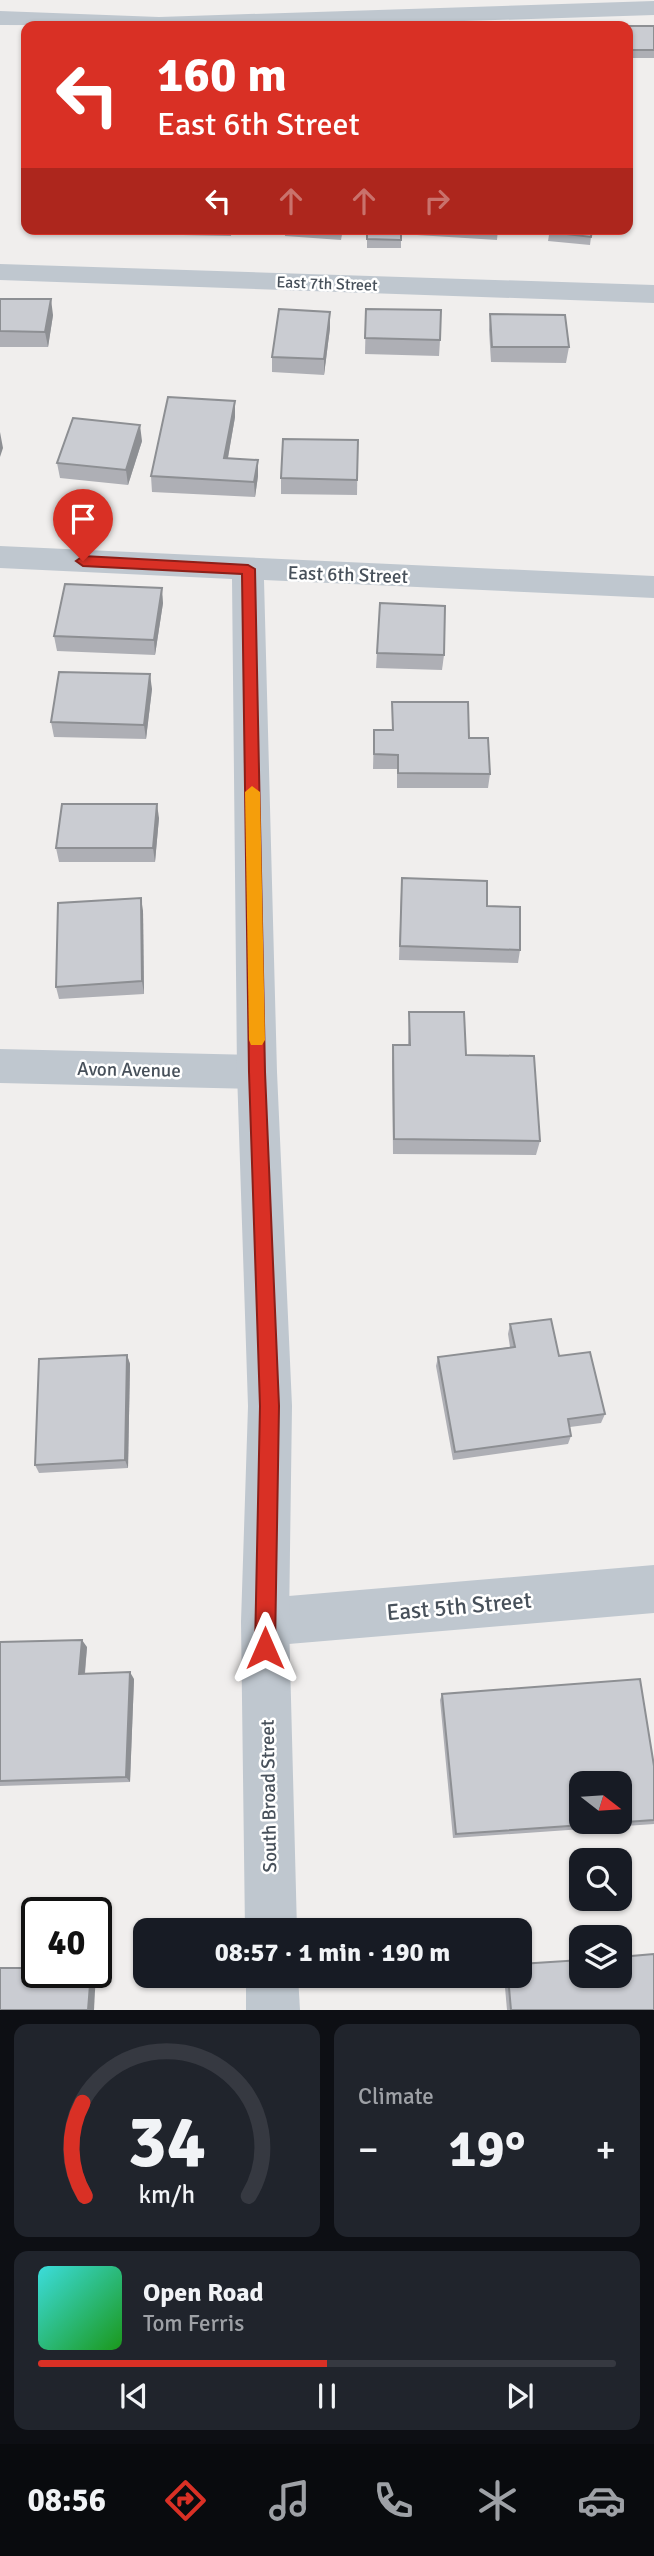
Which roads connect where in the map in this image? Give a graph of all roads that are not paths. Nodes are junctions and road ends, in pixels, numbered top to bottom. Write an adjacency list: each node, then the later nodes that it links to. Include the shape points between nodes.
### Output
1 (654, 8): 4 (street)
2 (0, 19): 3 (street)
3 (64, 21)
4 (252, 21)
5 (0, 272): 6 (street, East 7th Street)
6 (654, 294)
7 (0, 557): 8 (street, East 6th Street)
8 (248, 569): 9 (street, East 6th Street); 11 (street, South Broad Street)
9 (654, 587)
10 (0, 1066): 11 (street, Avon Avenue)
11 (257, 1072): 13 (street, South Broad Street, via 270,1406)
12 (654, 1589): 13 (street, East 5th Street)
13 (265, 1622): 14 (street, South Broad Street)
14 (271, 1918)
15 (272, 1988): 16 (street)
16 (273, 2010)

